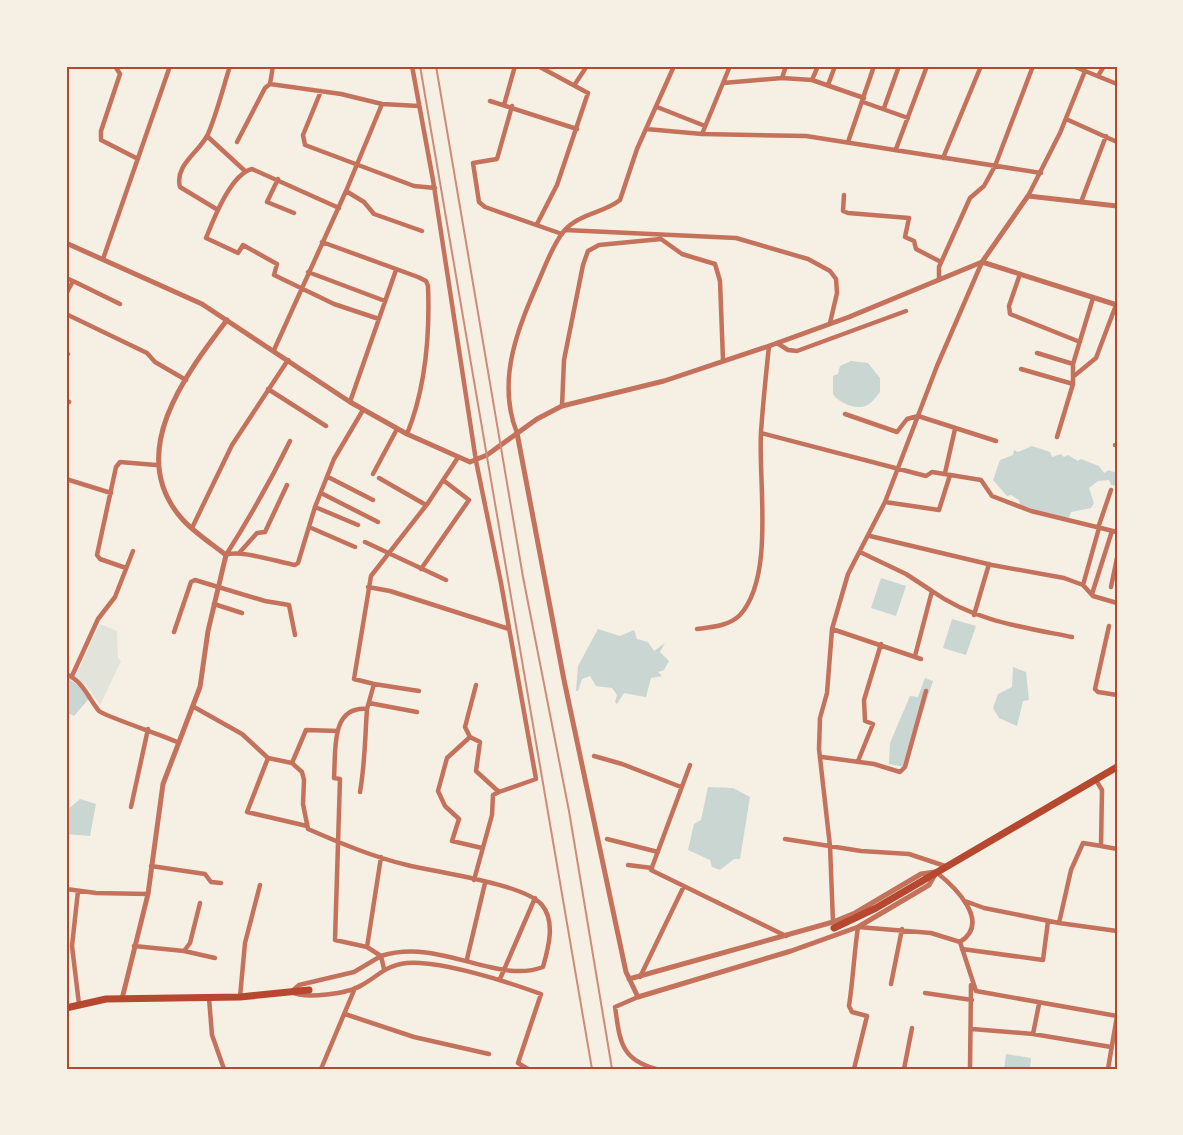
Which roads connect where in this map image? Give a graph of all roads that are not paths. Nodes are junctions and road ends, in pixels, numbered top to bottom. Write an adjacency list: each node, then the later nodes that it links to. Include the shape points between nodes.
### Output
1 (115, 66): 52 (street, via 120,74 101,140)
2 (170, 66): 52 (street)
3 (230, 66): 45 (street)
4 (273, 66): 26 (street)
5 (412, 66): 35 (street)
6 (515, 66): 34 (street)
7 (538, 66): 27 (street)
8 (587, 66): 27 (street)
9 (674, 66): 37 (street)
10 (730, 66): 25 (street)
11 (786, 66): 23 (street)
12 (818, 66): 24 (street)
13 (835, 66): 29 (street)
14 (874, 66): 31 (street)
15 (899, 66): 38 (street)
16 (927, 66): 39 (street)
17 (981, 66): 51 (street)
18 (1033, 66): 54 (street)
19 (1073, 66): 21 (street)
20 (1104, 66): 22 (street)
21 (1085, 71): 22 (street); 40 (street)
22 (1098, 76): 28 (street)
23 (782, 78): 24 (street); 25 (street)
24 (812, 81): 29 (street)
25 (723, 83): 41 (street)
26 (270, 84): 30 (street); 48 (street)
27 (574, 84): 42 (street, via 588,93)
28 (1117, 84)
29 (828, 85): 31 (street)
30 (321, 91): 33 (street); 53 (street, via 303,142)
31 (864, 100): 38 (street); 49 (street)
32 (490, 102): 34 (street)
33 (382, 104): 35 (street); 53 (street)
34 (504, 105): 36 (street)
35 (419, 106): 58 (street)
36 (512, 106): 42 (street); 67 (street, via 497,159 473,163 478,200 485,207)
37 (657, 106): 41 (street); 43 (street)
38 (884, 108): 39 (street)
39 (908, 118): 50 (street)
40 (1066, 119): 46 (street); 56 (street)
41 (705, 126): 44 (street)
42 (577, 129): 67 (street, via 557,185)
43 (646, 129): 44 (street); 69 (street, via 620,200)
44 (702, 134): 49 (street, via 786,135)
45 (207, 136): 55 (street); 65 (street, via 182,169 179,183 188,194)
46 (1106, 136): 47 (street); 62 (street)
47 (1117, 141)
48 (237, 142)
49 (848, 142): 50 (street)
50 (896, 149): 51 (street)
51 (943, 158): 54 (street)
52 (138, 159): 72 (street)
53 (357, 165): 58 (street, via 414,186); 59 (street)
54 (995, 166): 56 (street); 73 (street, via 984,186 970,198)
55 (244, 171): 57 (street, via 259,170); 65 (street)
56 (1041, 174): 61 (street)
57 (278, 179): 64 (street); 66 (street, via 268,203)
58 (435, 188): 120 (street)
59 (346, 191): 64 (street); 68 (street, via 374,214)
60 (844, 195): 73 (street, via 843,211 848,213 909,218 905,237 914,241 916,249)
61 (1028, 196): 62 (street); 74 (street)
62 (1082, 202): 63 (street)
63 (1117, 206)
64 (339, 208): 70 (street)
65 (218, 210): 81 (street, via 207,238 238,253 243,245 277,264 274,275)
66 (294, 213)
67 (537, 224): 69 (street)
68 (422, 231)
69 (563, 232): 91 (street, via 736,238 808,259 830,271 836,279); 113 (street, via 514,339 510,403)
70 (322, 242): 75 (street); 76 (street)
71 (67, 245): 72 (street)
72 (103, 259): 90 (street)
73 (941, 262): 79 (street)
74 (982, 262): 77 (street); 79 (street); 109 (street)
75 (396, 270): 84 (street); 115 (street, via 422,279 428,286 429,327 423,386)
76 (308, 272): 81 (street); 84 (street)
77 (1020, 274): 83 (street); 92 (street, via 1010,314)
78 (66, 278): 80 (street)
79 (939, 280): 91 (street)
80 (73, 281): 82 (street); 85 (street)
81 (300, 287): 89 (street, via 333,304); 95 (street)
82 (66, 294)
83 (1093, 298): 86 (street); 92 (street)
84 (385, 301): 89 (street)
85 (120, 304)
86 (1116, 305): 101 (street, via 1096,358)
87 (906, 311): 93 (street, via 797,351)
88 (66, 314): 102 (street, via 147,353)
89 (379, 319): 105 (street)
90 (227, 320): 95 (street); 102 (street)
91 (830, 323): 93 (street)
92 (1080, 342): 99 (street)
93 (777, 343): 94 (street)
94 (769, 346): 98 (street); 114 (street)
95 (274, 350): 97 (street)
96 (1037, 353): 99 (street)
97 (288, 360): 104 (street); 105 (street)
98 (723, 360): 106 (street, via 664,381); 106 (street, via 720,281 715,264 682,254 661,239 599,244 588,251 584,265 564,360)
99 (1073, 364): 101 (street)
100 (1021, 369): 103 (street)
101 (1074, 376): 103 (street)
102 (186, 380): 121 (street, via 165,420)
103 (1073, 384): 116 (street)
104 (268, 388): 110 (street); 140 (street, via 232,445)
105 (350, 402): 107 (street)
106 (562, 406): 113 (street)
107 (363, 410): 111 (street); 125 (street, via 344,439)
108 (845, 414): 109 (street, via 897,432 909,418)
109 (918, 416): 112 (street); 122 (street)
110 (326, 426)
111 (397, 429): 115 (street); 123 (street)
112 (955, 429): 118 (street); 124 (street)
113 (517, 433): 120 (street); 246 (street, via 566,691)
114 (761, 433): 122 (street); 168 (street, via 761,556 757,579 739,616 723,625)
115 (407, 435): 119 (street)
116 (1057, 437)
117 (290, 441): 150 (street, via 259,504 250,511)
118 (996, 441)
119 (457, 459): 120 (street); 128 (street)
120 (476, 461): 167 (street)
121 (156, 465): 131 (street, via 117,463); 140 (street, via 173,505)
122 (898, 467): 124 (street, via 927,476 930,472); 134 (street)
123 (373, 474)
124 (947, 474): 134 (street, via 939,510); 141 (street, via 983,481 992,496 1031,511)
125 (328, 477): 132 (street); 133 (street)
126 (379, 478): 135 (street)
127 (66, 479): 131 (street)
128 (443, 480): 135 (street); 154 (street, via 469,500)
129 (287, 485): 147 (street, via 265,532 257,533)
130 (1111, 490): 141 (street)
131 (111, 493): 153 (street, via 98,555)
132 (321, 493): 136 (street); 137 (street)
133 (373, 500)
134 (885, 502): 143 (street)
135 (426, 505): 149 (street)
136 (315, 507): 138 (street); 139 (street)
137 (378, 522)
138 (358, 525)
139 (309, 527): 145 (street); 147 (street, via 295,565)
140 (192, 528): 150 (street)
141 (1099, 528): 142 (street); 156 (street)
142 (1114, 532): 161 (street)
143 (870, 536): 148 (street); 152 (street)
144 (365, 542): 149 (street)
145 (355, 547)
146 (133, 551): 153 (street)
147 (240, 552): 150 (street)
148 (860, 552): 160 (street); 169 (street, via 845,583)
149 (388, 553): 154 (street); 158 (street, via 374,570)
150 (226, 555): 157 (street)
151 (1117, 558): 159 (street)
152 (989, 564): 156 (street); 165 (street)
153 (126, 568): 176 (street, via 115,597 98,619)
154 (422, 569): 155 (street)
155 (446, 580)
156 (1083, 585): 161 (street)
157 (218, 586): 163 (street); 170 (street, via 193,580); 171 (street, via 289,605)
158 (368, 587): 167 (street); 177 (street, via 354,679)
159 (1111, 587)
160 (932, 591): 165 (street); 174 (street)
161 (1092, 594): 162 (street)
162 (1117, 603)
163 (214, 604): 164 (street); 183 (street)
164 (242, 613)
165 (974, 615): 172 (street)
166 (1109, 626): 181 (street, via 1095,689)
167 (509, 629): 199 (street, via 536,779)
168 (697, 629)
169 (832, 629): 173 (street); 190 (street, via 827,693 820,718)
170 (174, 633)
171 (295, 635)
172 (1072, 637)
173 (881, 644): 174 (street); 192 (street, via 864,700 865,721 873,724)
174 (915, 656): 175 (street)
175 (921, 659)
176 (69, 675): 185 (street, via 84,687 99,712)
177 (374, 684): 179 (street); 182 (street)
178 (476, 685): 187 (street, via 465,727)
179 (419, 691)
180 (926, 691): 192 (street, via 905,768 900,772)
181 (1117, 695)
182 (368, 706): 184 (street); 186 (street, via 349,711 342,717); 198 (street)
183 (194, 707): 188 (street); 191 (street, via 242,734)
184 (417, 712)
185 (148, 729): 188 (street); 200 (street)
186 (338, 731): 193 (street, via 306,730); 204 (street, via 333,778 340,779)
187 (470, 737): 199 (street, via 480,742 476,771); 207 (street, via 447,758 438,791 445,806 459,819 452,841)
188 (177, 742): 212 (street, via 163,784)
189 (594, 756): 197 (street)
190 (822, 757): 192 (street); 205 (street)
191 (268, 759): 193 (street); 201 (street, via 247,812)
192 (858, 761)
193 (292, 763): 201 (street, via 304,780)
194 (690, 765): 197 (street)
195 (1117, 767): 196 (main road)
196 (1096, 780): 206 (street, via 1102,790); 213 (main road)
197 (681, 787): 209 (street)
198 (360, 792)
199 (499, 792): 207 (street, via 493,795 492,815)
200 (131, 807)
201 (307, 826): 204 (street)
202 (607, 838): 209 (street)
203 (785, 839): 205 (street)
204 (337, 842): 210 (street); 236 (street, via 335,940)
205 (830, 846): 213 (street, via 909,854); 229 (street)
206 (1101, 846): 208 (street); 228 (street, via 1083,843 1071,870)
207 (482, 848): 216 (street)
208 (1117, 849)
209 (658, 852): 214 (street)
210 (381, 857): 216 (street); 236 (street)
211 (628, 865): 214 (street)
212 (152, 866): 217 (street, via 205,874 211,882); 223 (street)
213 (945, 866): 215 (main road)
214 (652, 868): 220 (street, via 656,874)
215 (936, 872): 225 (street); 229 (main road); 229 (street, via 921,874); 230 (street, via 929,885)
216 (474, 880): 218 (street)
217 (221, 883)
218 (485, 883): 224 (street); 241 (street)
219 (260, 885): 253 (street, via 245,943)
220 (684, 886): 233 (street); 244 (street)
221 (66, 889): 222 (street)
222 (78, 891): 223 (street); 258 (street, via 72,946)
223 (148, 894): 235 (street)
224 (535, 898): 243 (street); 243 (street, via 544,907 549,930 543,967 528,973)
225 (965, 901): 227 (street); 234 (street, via 972,927)
226 (200, 903): 238 (street, via 190,943)
227 (1048, 921): 228 (street); 237 (street, via 1043,960)
228 (1059, 923): 232 (street)
229 (833, 925): 233 (street)
230 (858, 927): 231 (street); 255 (street); 273 (street, via 849,1006 852,1012 867,1016)
231 (902, 929): 234 (street); 248 (street)
232 (1117, 931)
233 (786, 936): 244 (street)
234 (960, 942): 237 (street)
235 (135, 946): 238 (street); 256 (street)
236 (367, 947): 239 (street)
237 (962, 950): 247 (street)
238 (184, 951): 240 (street)
239 (381, 956): 241 (street, via 419,950); 242 (street); 251 (street, via 354,972 299,985)
240 (215, 958)
241 (467, 959): 243 (street)
242 (384, 969): 245 (street, via 420,963); 249 (street)
243 (504, 970): 245 (street)
244 (640, 977): 246 (street)
245 (500, 979): 271 (street, via 541,994 518,1063)
246 (629, 979): 255 (street)
247 (971, 982): 257 (street); 259 (street, via 983,994)
248 (891, 984)
249 (355, 988): 251 (street, via 302,997); 261 (street)
250 (309, 990): 251 (main road)
251 (291, 992): 253 (main road)
252 (925, 993): 257 (street)
253 (240, 997): 254 (main road)
254 (209, 998): 256 (main road); 269 (street, via 212,1035)
255 (638, 998): 268 (street, via 618,1006 624,1051)
256 (122, 999): 258 (main road)
257 (972, 1000): 264 (street)
258 (79, 1004): 260 (main road)
259 (1039, 1004): 262 (street); 265 (street)
260 (66, 1008)
261 (345, 1014): 267 (street, via 414,1037); 270 (street, via 326,1050)
262 (1117, 1016): 266 (street)
263 (912, 1028): 274 (street)
264 (972, 1029): 265 (street); 275 (street)
265 (1033, 1034): 266 (street)
266 (1111, 1047): 276 (street)
267 (489, 1054)
268 (648, 1068): 272 (street)
269 (224, 1069)
270 (321, 1069)
271 (528, 1069)
272 (656, 1069)
273 (854, 1069)
274 (904, 1069)
275 (970, 1069)
276 (1108, 1069)

